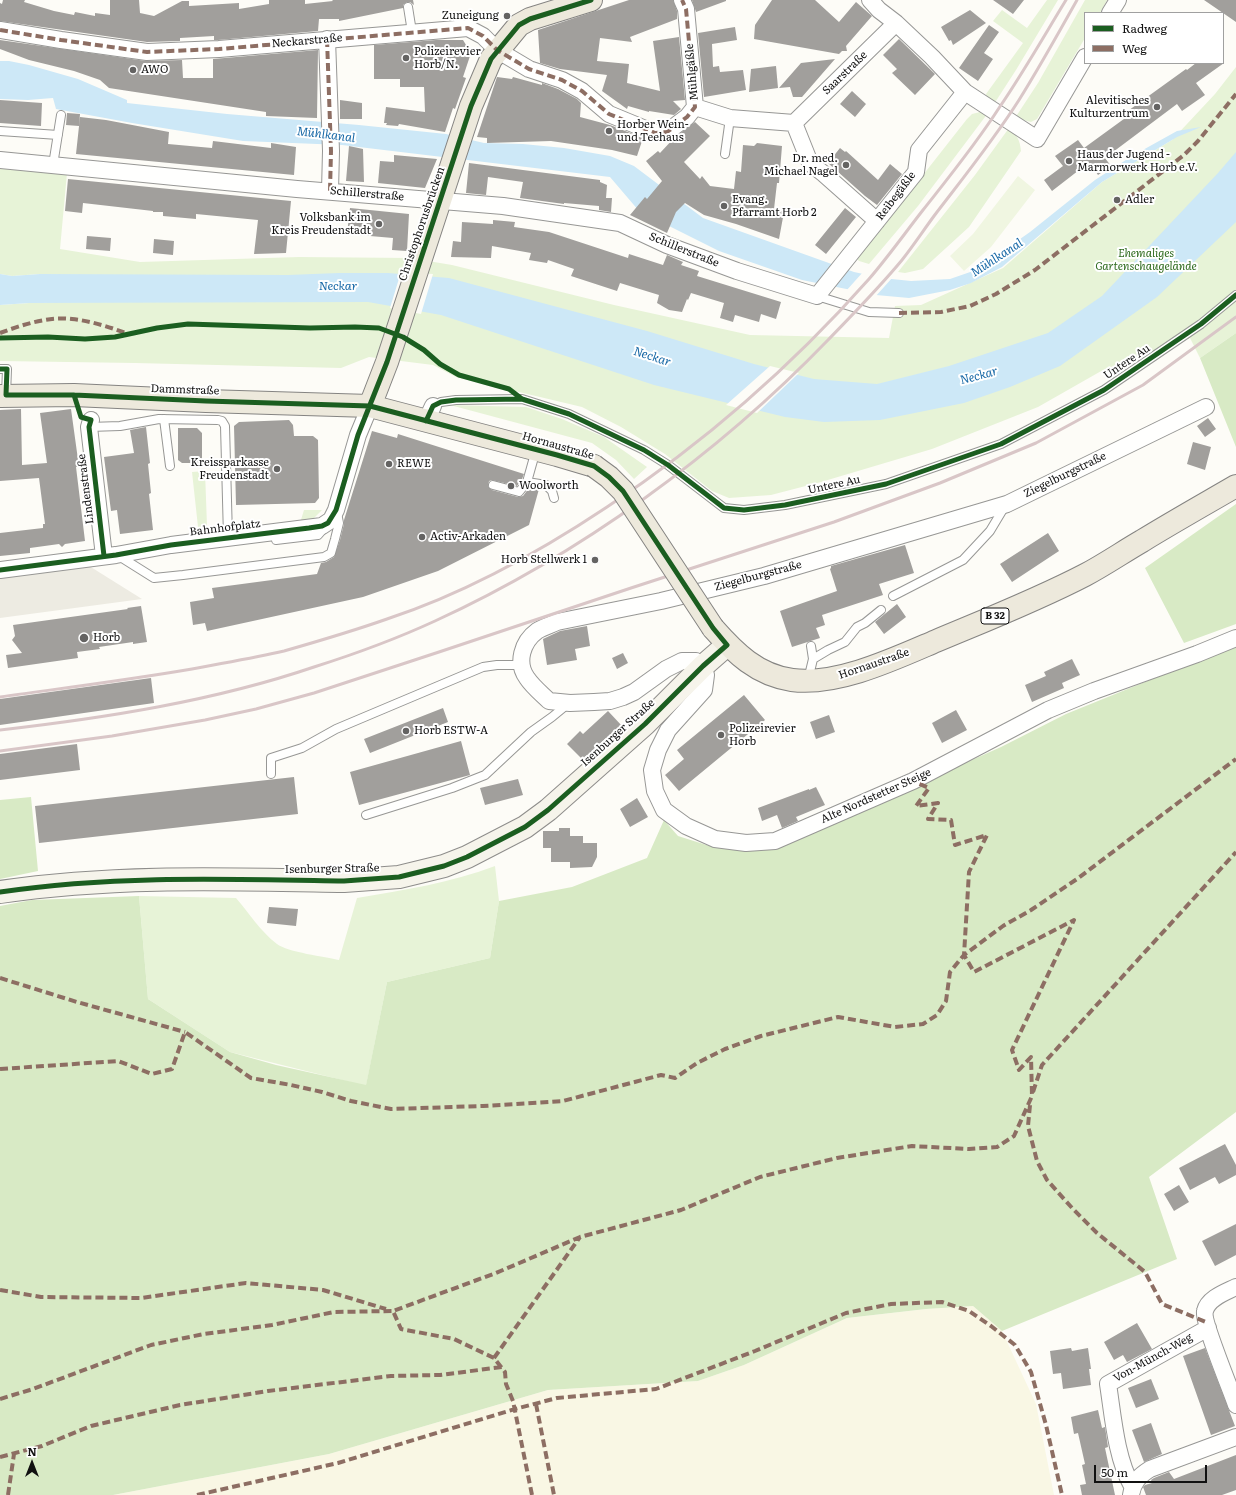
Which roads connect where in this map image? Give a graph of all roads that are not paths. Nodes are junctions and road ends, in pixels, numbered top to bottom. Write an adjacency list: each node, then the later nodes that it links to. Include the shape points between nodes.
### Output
1 (591, 0): 11 (main road, via 530,19 519,25)
2 (682, 0): 14 (street, Mühlgäßle, via 686,9)
3 (1118, 0): 6 (street)
4 (875, 5): 7 (street)
5 (408, 6): 9 (lane)
6 (1111, 12)
7 (896, 23): 13 (street); 17 (street, Saarstraße)
8 (0, 30): 10 (street, Neckarstraße, via 147,52)
9 (412, 32): 10 (street, Neckarstraße); 11 (street, Neckarstraße, via 468,28 483,36)
10 (327, 40): 23 (street)
11 (497, 50): 14 (street, Mühlgäßle, via 529,69 562,80 582,91 609,114 655,133 666,132 687,117); 24 (main road, Christophorusbrücken, via 471,106)
12 (1084, 59): 13 (street, via 1037,139)
13 (965, 92): 25 (street, Reibegäßle, via 919,150 916,172)
14 (695, 107): 16 (street)
15 (61, 115): 19 (lane)
16 (730, 118): 17 (street); 20 (lane)
17 (794, 123): 25 (street, via 810,163)
18 (0, 131): 19 (lane)
19 (58, 135): 22 (lane)
20 (725, 154)
21 (0, 160): 22 (street, Schillerstraße)
22 (53, 165): 23 (street, Schillerstraße)
23 (330, 191): 24 (street, Schillerstraße)
24 (440, 200): 26 (street, Schillerstraße, via 503,206 620,223 667,245 737,271 794,289); 31 (main road, Christophorusbrücken, via 387,363)
25 (877, 221): 26 (street, Reibegäßle)
26 (821, 291): 28 (lane, via 869,312)
27 (1236, 295): 33 (lane, Untere Au, via 1201,324 1104,390 1001,444 886,484 785,505 744,510 724,508 644,450 569,414 522,399 441,402)
28 (899, 314)
29 (0, 369): 30 (lane, via 8,369)
30 (3, 396): 31 (main road, Dammstraße, via 74,395)
31 (370, 406): 33 (main road, Hornaustraße / B 32); 43 (street)
32 (1206, 407): 42 (street, Ziegelburgstraße)
33 (430, 413): 36 (main road, Hornaustraße / B 32)
34 (164, 419): 35 (lane, via 120,426); 37 (lane); 44 (lane, via 218,420 225,426)
35 (90, 424): 46 (street, Lindenstraße)
36 (536, 449): 38 (lane); 51 (main road, Hornaustraße / B 32, bridge, via 594,466 609,477 623,492 713,628)
37 (170, 466)
38 (527, 482): 39 (lane, via 519,492); 41 (lane, via 546,485)
39 (493, 485)
40 (1236, 486): 56 (main road, Hornaustraße / B 32, via 1086,574 1040,597 905,654 844,676)
41 (554, 498)
42 (1007, 504): 48 (lane, via 990,531 963,560); 54 (street, Ziegelburgstraße, via 764,576 558,622 532,635 526,644)
43 (332, 516): 44 (street, Bahnhofplatz, via 322,526); 45 (lane, via 318,535 175,552); 46 (lane, via 339,523 331,553 324,557 154,578)
44 (228, 537): 45 (street, Bahnhofplatz)
45 (150, 549): 46 (street, Bahnhofplatz)
46 (110, 555): 47 (street, Bahnhofplatz)
47 (0, 570)
48 (893, 596)
49 (881, 610): 53 (lane, via 857,628 845,642)
50 (1236, 638): 55 (street, Alte Nordstetter Steige, via 1048,710 913,781 775,841 746,843 715,839 686,826 664,810 655,791 652,770 658,750 668,730 704,690 706,675)
51 (727, 645): 55 (street, Isenburger Straße); 56 (main road, Hornaustraße / B 32, via 747,663 763,672 777,677)
52 (811, 646): 53 (lane)
53 (813, 659): 56 (lane)
54 (521, 665): 57 (street, via 527,678 549,701); 58 (lane, via 483,667 336,729 302,748 271,758)
55 (703, 666): 57 (street, via 696,661 682,661 623,697 610,701); 60 (street, Isenburger Straße, via 645,724 548,810 525,827 474,854 444,866 399,877 372,880 154,880 55,885)
56 (807, 681)
57 (570, 703): 59 (lane, via 531,732 484,774 452,788)
58 (271, 774)
59 (366, 814)
60 (0, 892)
61 (1236, 1287): 62 (street, via 1208,1303 1204,1311)
62 (1208, 1328): 63 (street); 65 (street, Von-Münch-Weg, via 1108,1384 1123,1464)
63 (1236, 1404)
64 (1236, 1437): 65 (street, via 1150,1469 1139,1476)
65 (1132, 1491)

